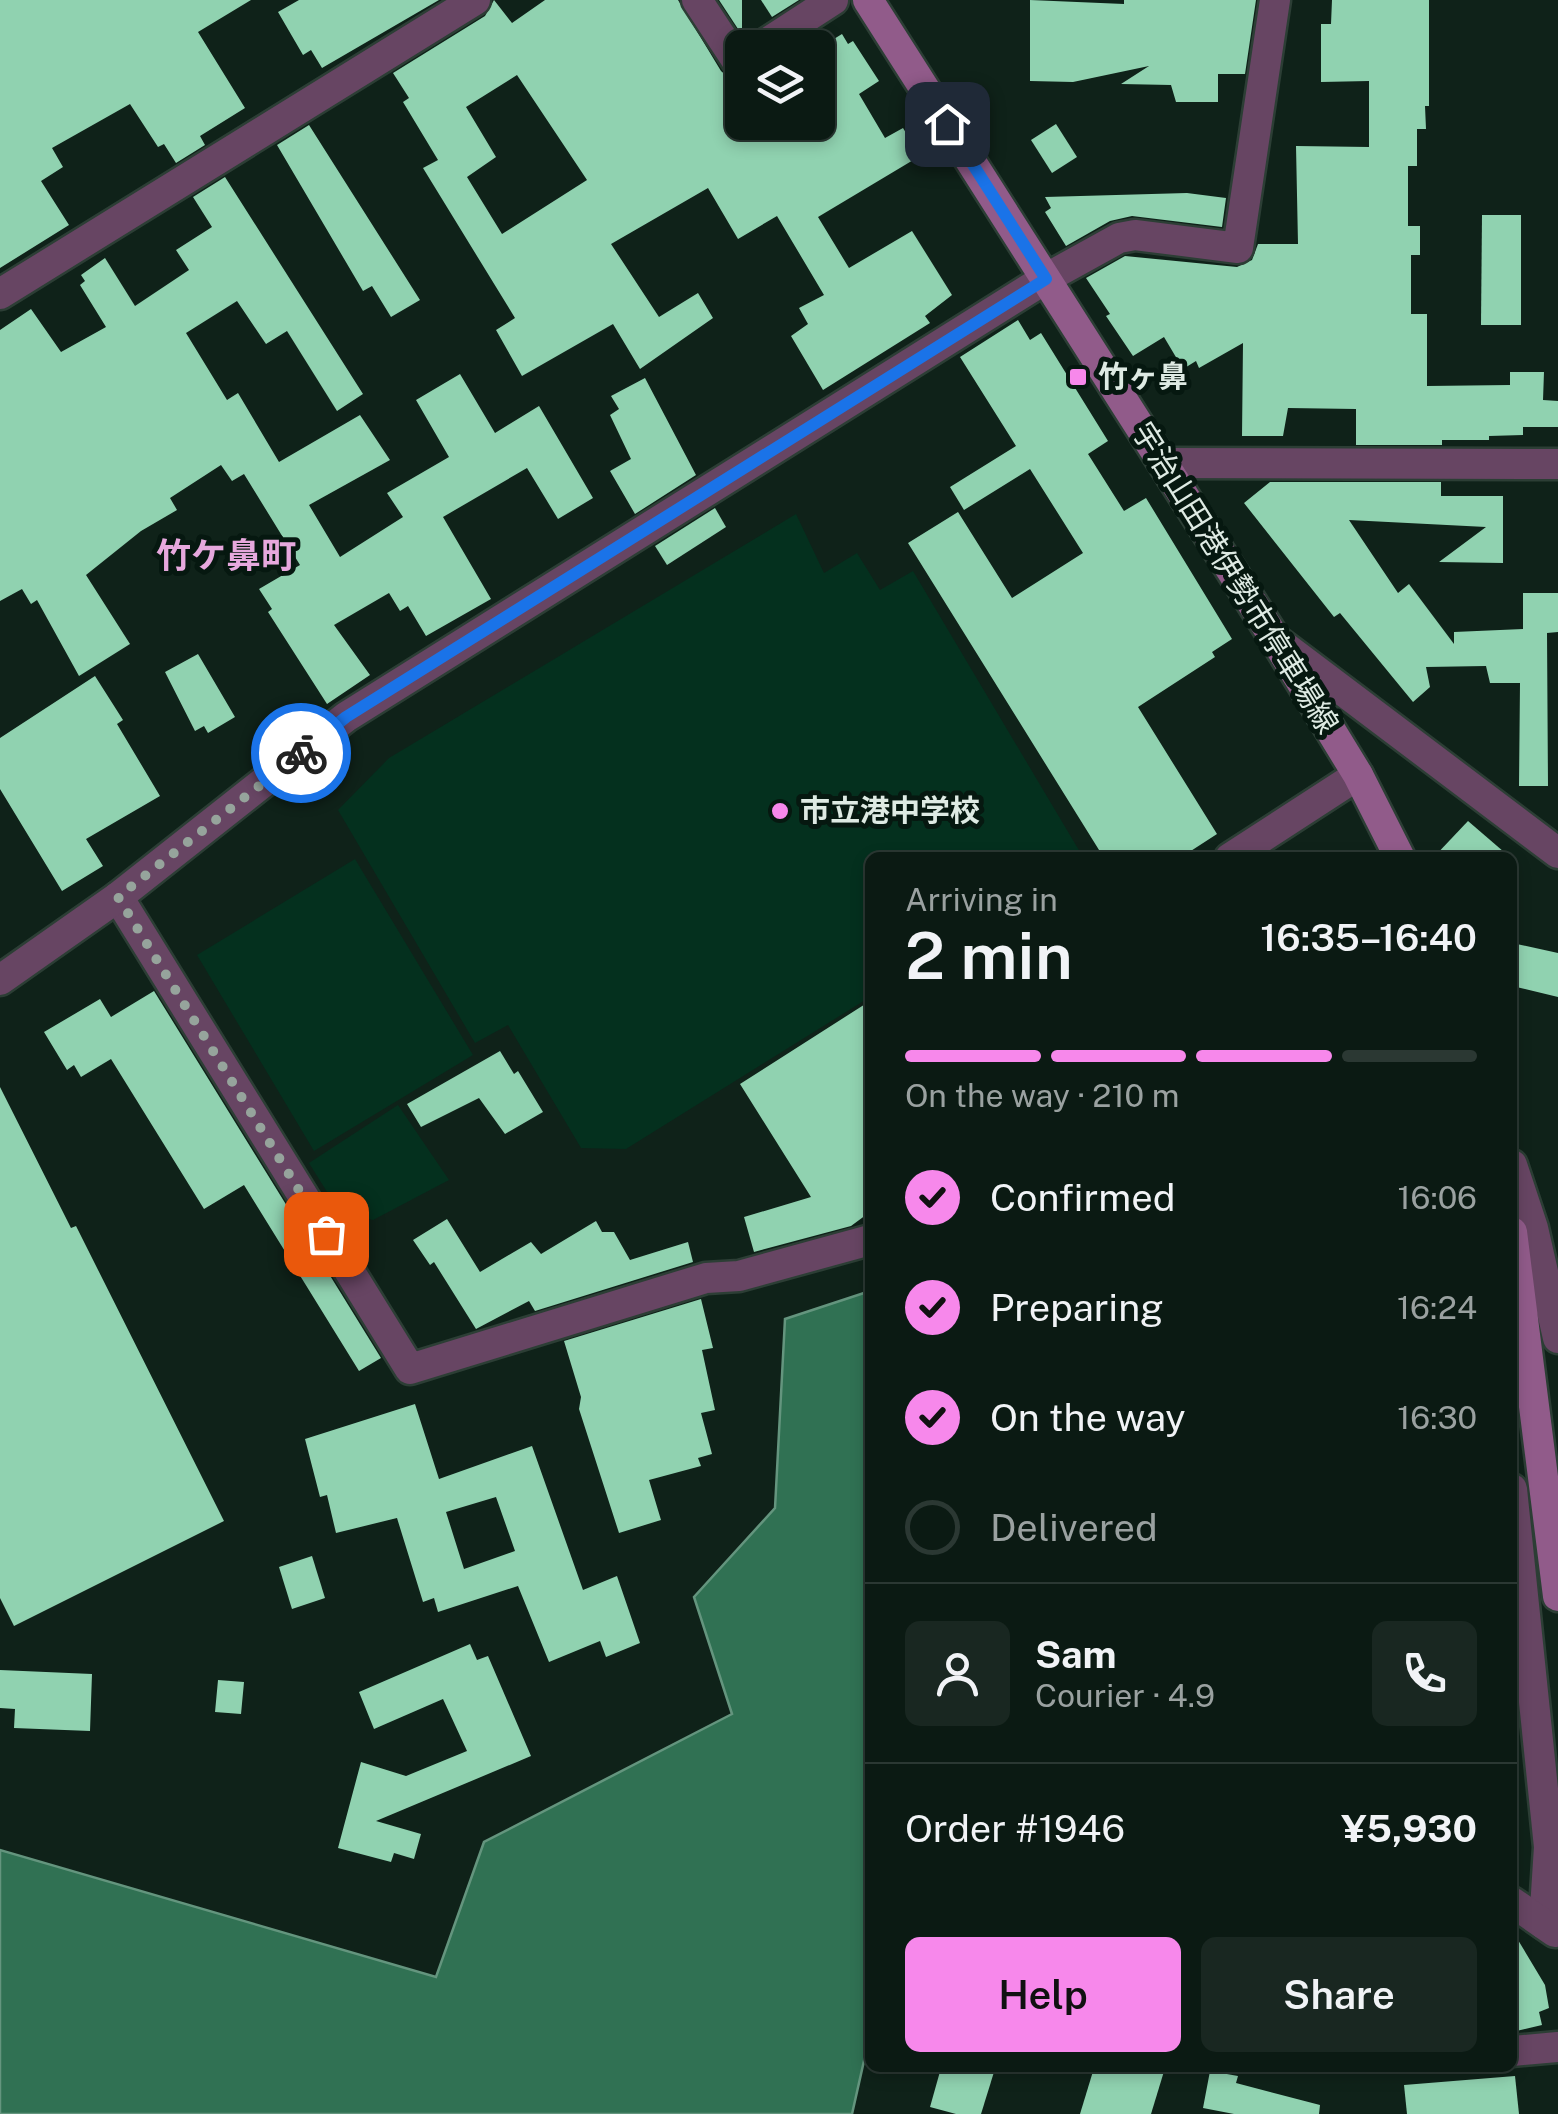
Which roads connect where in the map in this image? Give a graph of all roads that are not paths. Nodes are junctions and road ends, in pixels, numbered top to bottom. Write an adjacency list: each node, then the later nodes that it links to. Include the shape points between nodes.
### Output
1 (475, 0): 9 (street)
2 (698, 0): 7 (street)
3 (833, 0): 6 (street)
4 (868, 0): 8 (main road, 宇治山田港伊勢市停車場線)
5 (1274, 0): 8 (street, via 1238,248 1135,235)
6 (788, 30)
7 (725, 42)
8 (1046, 279): 10 (main road, 宇治山田港伊勢市停車場線); 17 (street, via 346,717)
9 (0, 294)
10 (1164, 463): 11 (street); 12 (main road, 宇治山田港伊勢市停車場線)
11 (1558, 464)
12 (1274, 639): 13 (main road, 宇治山田港伊勢市停車場線); 16 (street)
13 (1358, 775): 14 (street); 15 (main road, 宇治山田港伊勢市停車場線)
14 (1239, 852)
15 (1397, 852)
16 (1558, 853)
17 (118, 897): 18 (street); 20 (street, via 410,1369 706,1278 739,1276)
18 (0, 980)
19 (1517, 1180): 22 (street)
20 (865, 1241)
21 (1517, 1272): 24 (main road)
22 (1558, 1338)
23 (1517, 1539): 26 (street)
24 (1558, 1596)
25 (1517, 1905): 26 (street)
26 (1551, 1929)
27 (1558, 2047): 28 (street)
28 (1517, 2051)

